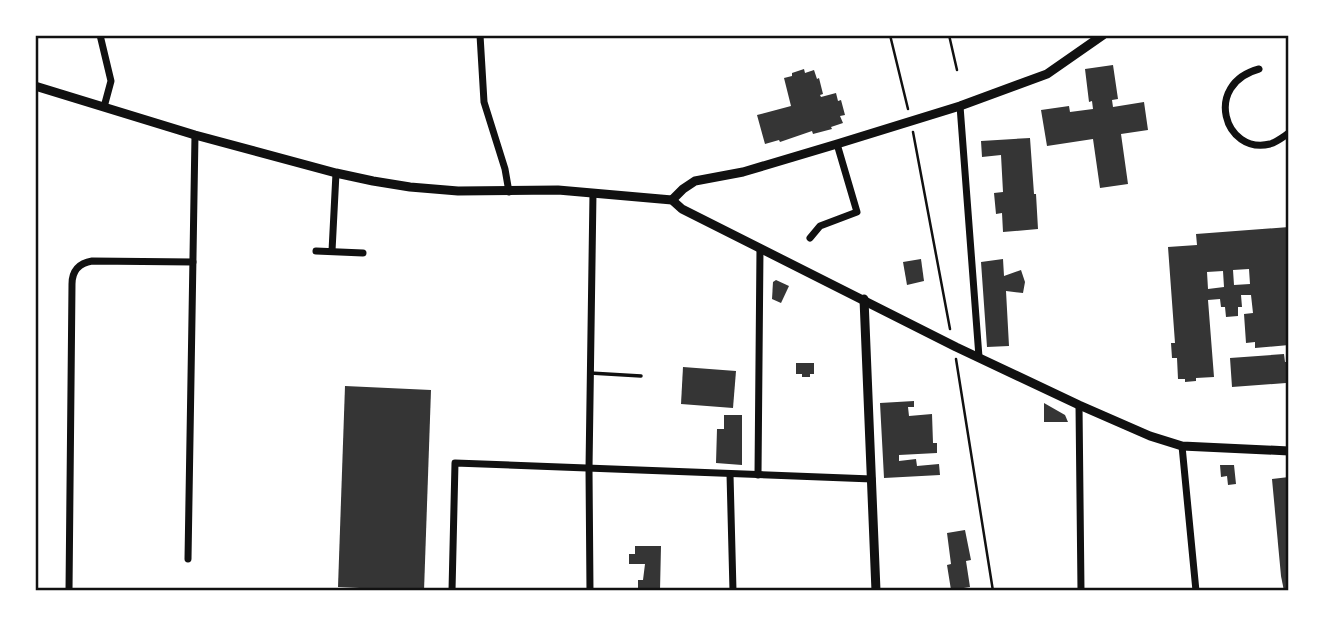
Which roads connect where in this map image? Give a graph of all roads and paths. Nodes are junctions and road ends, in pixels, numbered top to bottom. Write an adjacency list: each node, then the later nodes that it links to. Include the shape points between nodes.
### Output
1 (100, 35): 10 (street, via 111,81)
2 (480, 35): 17 (street, via 484,102)
3 (890, 35): 11 (path)
4 (949, 35): 7 (path)
5 (1103, 35): 9 (street, via 1047,74)
6 (1259, 69): 12 (street, via 1244,74 1228,93 1225,110 1230,126 1241,138 1256,144 1272,143)
7 (957, 71)
8 (35, 86): 10 (street)
9 (960, 106): 15 (street); 28 (street)
10 (103, 107): 13 (street)
11 (908, 108)
12 (1289, 133)
13 (195, 135): 16 (street); 25 (street)
14 (915, 139): 27 (path)
15 (837, 144): 19 (street, via 695,181); 20 (street, via 857,212 820,226)
16 (335, 173): 17 (street, via 422,188); 23 (street)
17 (509, 192): 18 (street)
18 (593, 192): 19 (street); 30 (street)
19 (672, 200): 21 (street)
20 (810, 238)
21 (760, 248): 26 (street); 37 (street)
22 (316, 251): 23 (street)
23 (332, 251): 24 (street)
24 (363, 253)
25 (193, 262): 39 (street); 40 (street, via 92,261 73,274)
26 (864, 299): 28 (street); 38 (street)
27 (949, 325)
28 (979, 358): 32 (street)
29 (957, 367): 45 (path)
30 (590, 373): 31 (lane); 35 (street)
31 (641, 376)
32 (1079, 405): 33 (street); 46 (street)
33 (1182, 446): 34 (street); 47 (street)
34 (1289, 451)
35 (590, 469): 36 (street); 41 (street, via 455,463); 42 (street)
36 (730, 474): 37 (street); 43 (street)
37 (758, 475): 38 (street)
38 (872, 479): 44 (street)
39 (188, 559)
40 (69, 591)
41 (452, 591)
42 (590, 591)
43 (733, 591)
44 (876, 591)
45 (993, 591)
46 (1081, 591)
47 (1196, 591)

